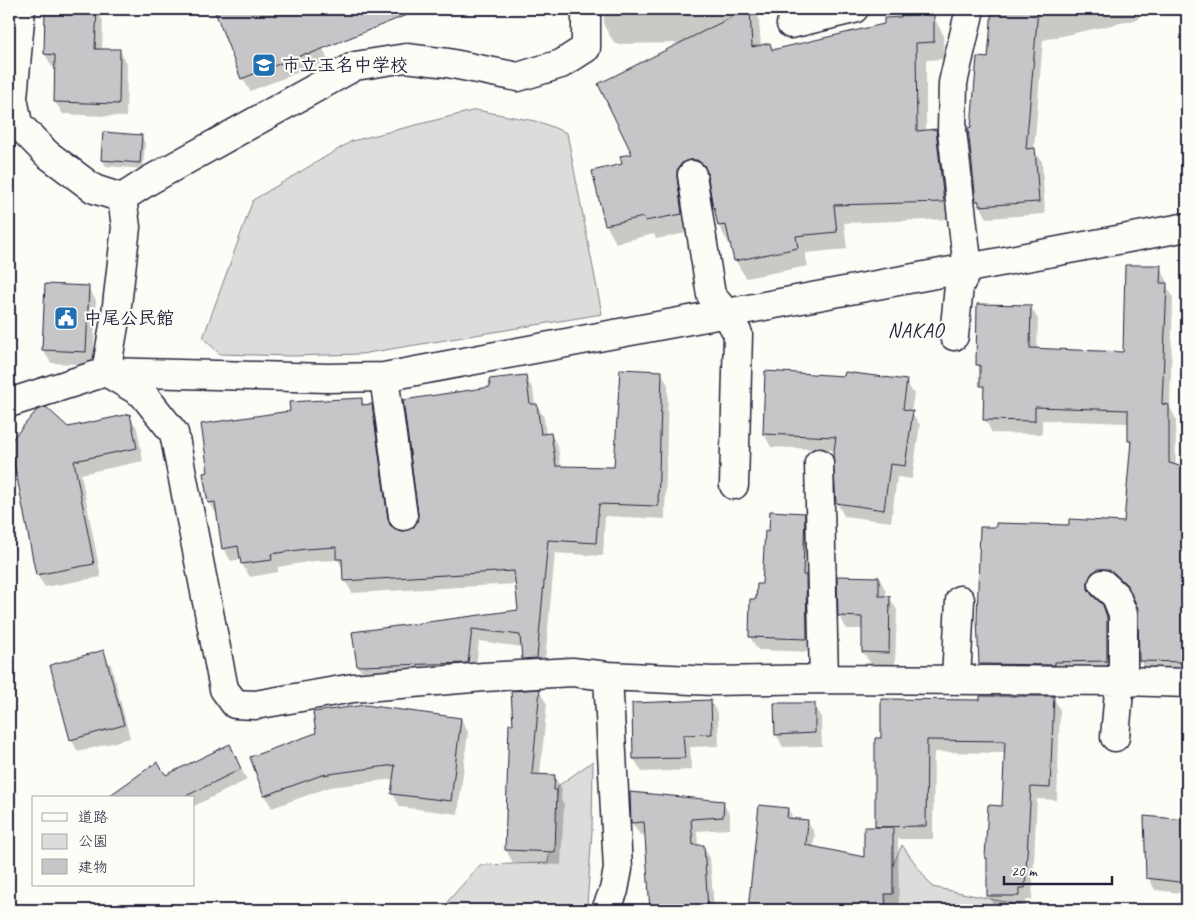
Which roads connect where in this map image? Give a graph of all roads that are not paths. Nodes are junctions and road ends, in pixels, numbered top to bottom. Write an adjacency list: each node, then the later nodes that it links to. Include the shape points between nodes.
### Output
1 (21, 9): 7 (street, via 13,98 18,124 47,154 94,190)
2 (586, 9): 7 (street, via 586,48 561,64 518,78 406,58 355,66)
3 (854, 9): 5 (street)
4 (970, 9): 9 (street, via 953,83 952,131)
5 (791, 24)
6 (692, 175): 10 (street, via 711,295)
7 (122, 198): 12 (street, via 126,227)
8 (1187, 228): 9 (street)
9 (968, 269): 10 (street); 11 (street, via 959,286)
10 (726, 313): 13 (street); 16 (street, via 738,334)
11 (954, 336)
12 (106, 372): 13 (street); 14 (street); 20 (street, via 143,394 174,433 224,689 234,704 255,705 353,688 484,677 572,672)
13 (384, 377): 17 (street)
14 (9, 402)
15 (819, 463): 21 (street)
16 (734, 485)
17 (404, 516)
18 (1103, 584): 23 (street, via 1116,596 1123,614)
19 (960, 600): 22 (street)
20 (608, 676): 21 (street, via 713,681); 26 (street, via 618,868)
21 (824, 679): 22 (street)
22 (956, 680): 23 (street)
23 (1123, 681): 24 (street); 25 (street, via 1119,691)
24 (1187, 683)
25 (1116, 738)
26 (606, 910)

